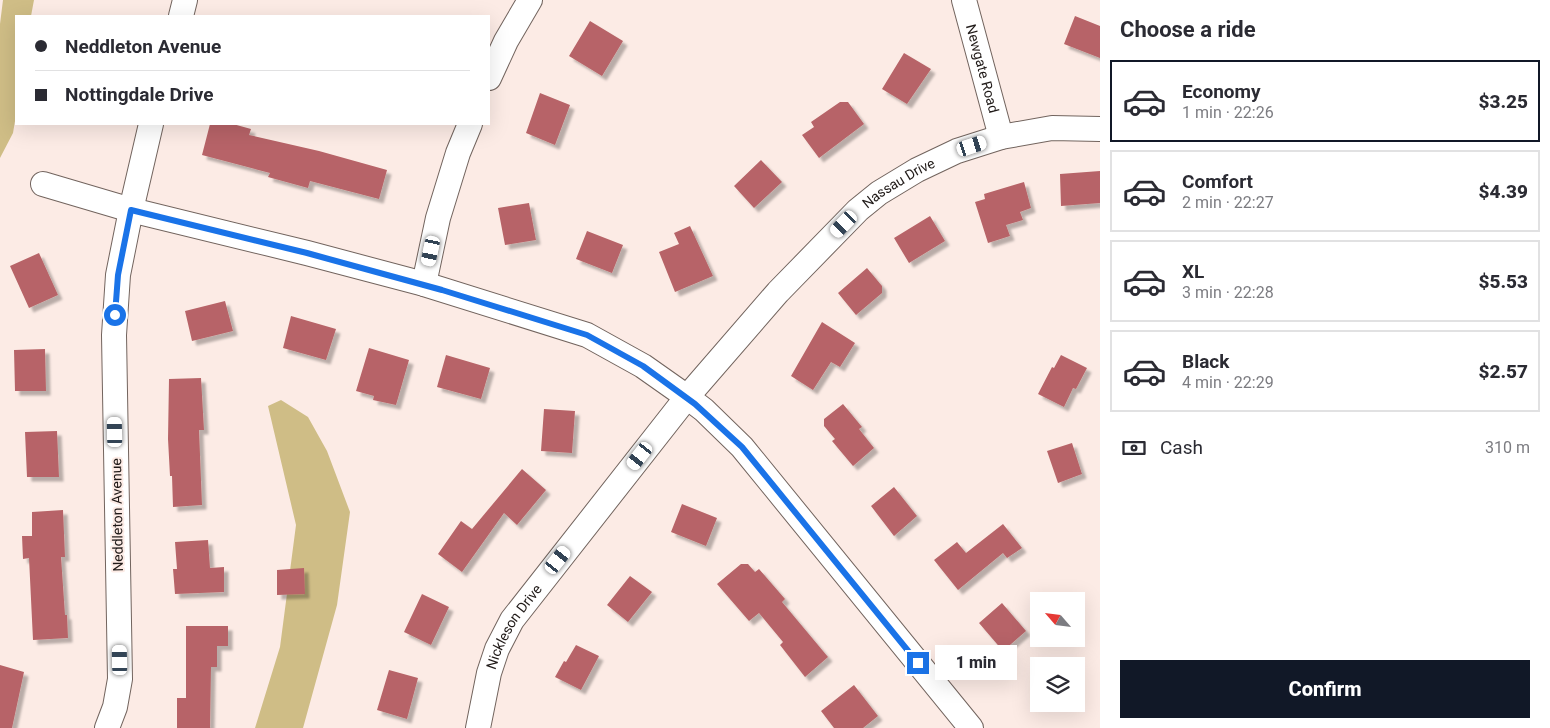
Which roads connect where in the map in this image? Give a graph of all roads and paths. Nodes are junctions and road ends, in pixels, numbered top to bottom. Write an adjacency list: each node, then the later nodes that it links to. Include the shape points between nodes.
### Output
1 (186, 0): 4 (street)
2 (530, 0): 5 (street)
3 (964, 0): 9 (street, Newgate Road)
4 (181, 15)
5 (490, 76)
6 (151, 125): 11 (street, Neddleton Avenue)
7 (470, 125): 12 (street, via 438,218)
8 (1100, 128): 9 (street, Nassau Drive, via 1052,128)
9 (1000, 137): 13 (street, Nassau Drive, via 957,151 917,170 858,210 778,292)
10 (43, 184): 11 (street)
11 (131, 210): 12 (street); 14 (street, Neddleton Avenue, via 118,275 114,334 120,679 116,707)
12 (424, 284): 13 (street, via 587,335 643,366)
13 (687, 397): 15 (street, Nickleson Drive, via 512,620 489,673); 16 (street, via 742,447)
14 (107, 728)
15 (478, 728)
16 (972, 728)

